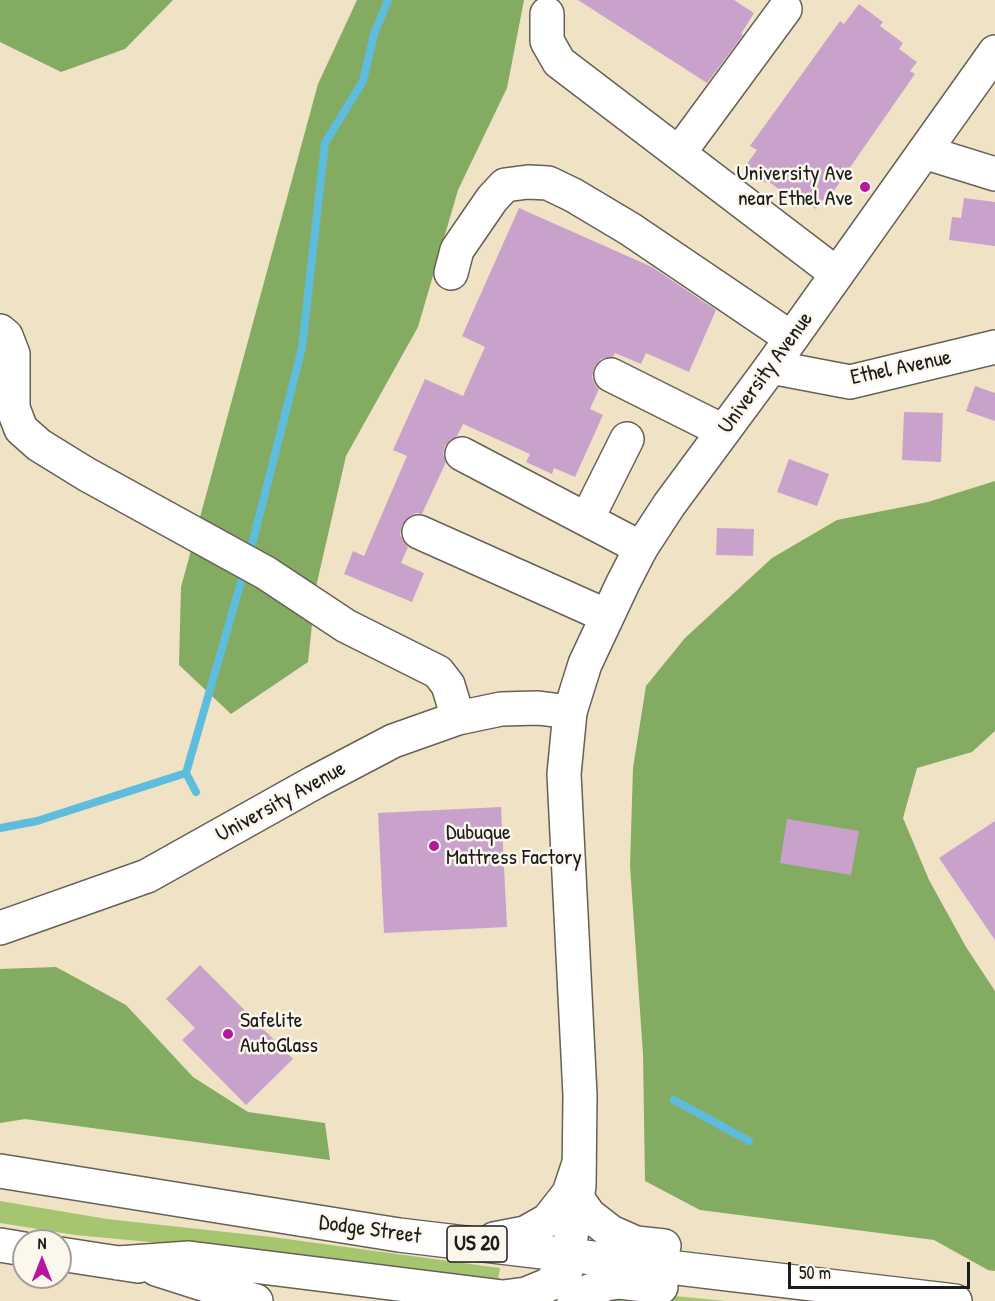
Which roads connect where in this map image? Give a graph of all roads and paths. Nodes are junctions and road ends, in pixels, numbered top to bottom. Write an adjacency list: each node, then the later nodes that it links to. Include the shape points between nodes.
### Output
1 (785, 9): 4 (main road)
2 (547, 14): 4 (main road, via 547,41 559,62)
3 (995, 52): 5 (main road, University Avenue)
4 (679, 153): 8 (main road)
5 (924, 153): 6 (main road); 8 (main road, University Avenue)
6 (995, 174)
7 (451, 273): 10 (main road, via 457,250 505,185 548,183 630,229)
8 (837, 274): 10 (main road, University Avenue)
9 (0, 331): 22 (main road, via 13,354 13,408 21,429 39,445 266,573 346,626 438,672 448,685)
10 (791, 338): 12 (main road, University Avenue)
11 (995, 347): 12 (main road, Ethel Avenue, via 850,382)
12 (771, 367): 14 (main road, University Avenue)
13 (611, 375): 14 (main road)
14 (723, 431): 19 (main road, University Avenue)
15 (627, 439): 17 (main road)
16 (462, 454): 17 (main road)
17 (587, 519): 19 (main road)
18 (419, 532): 20 (main road)
19 (641, 548): 20 (main road, University Avenue)
20 (607, 616): 21 (main road, University Avenue, via 585,664)
21 (570, 712): 22 (main road, University Avenue, via 501,709); 24 (main road, University Avenue, via 564,774 580,1095)
22 (458, 718): 23 (main road, University Avenue, via 393,741 147,876)
23 (0, 928)
24 (579, 1163): 27 (main road, University Avenue); 29 (main road, via 569,1193 548,1220 536,1228 502,1239)
25 (0, 1171): 28 (main road, Dodge Street / US 20)
26 (0, 1191): 28 (main road, via 135,1214)
27 (577, 1198): 31 (main road, University Avenue); 34 (main road, via 598,1224 626,1240 776,1258 832,1271)
28 (286, 1218): 29 (main road, Dodge Street / US 20)
29 (459, 1242): 31 (main road, Dodge Street / US 20)
30 (72, 1256): 32 (main road)
31 (568, 1260): 32 (main road, via 548,1285 526,1294 503,1297 189,1258); 34 (main road, Dodge Street / US 20); 37 (main road, University Avenue)
32 (118, 1263): 33 (main road)
33 (156, 1269): 35 (main road); 36 (main road)
34 (863, 1290): 38 (main road, via 740,1296 619,1282 598,1287); 39 (main road, Dodge Street / US 20)
35 (256, 1301)
36 (365, 1301)
37 (561, 1301)
38 (574, 1301)
39 (955, 1301)

